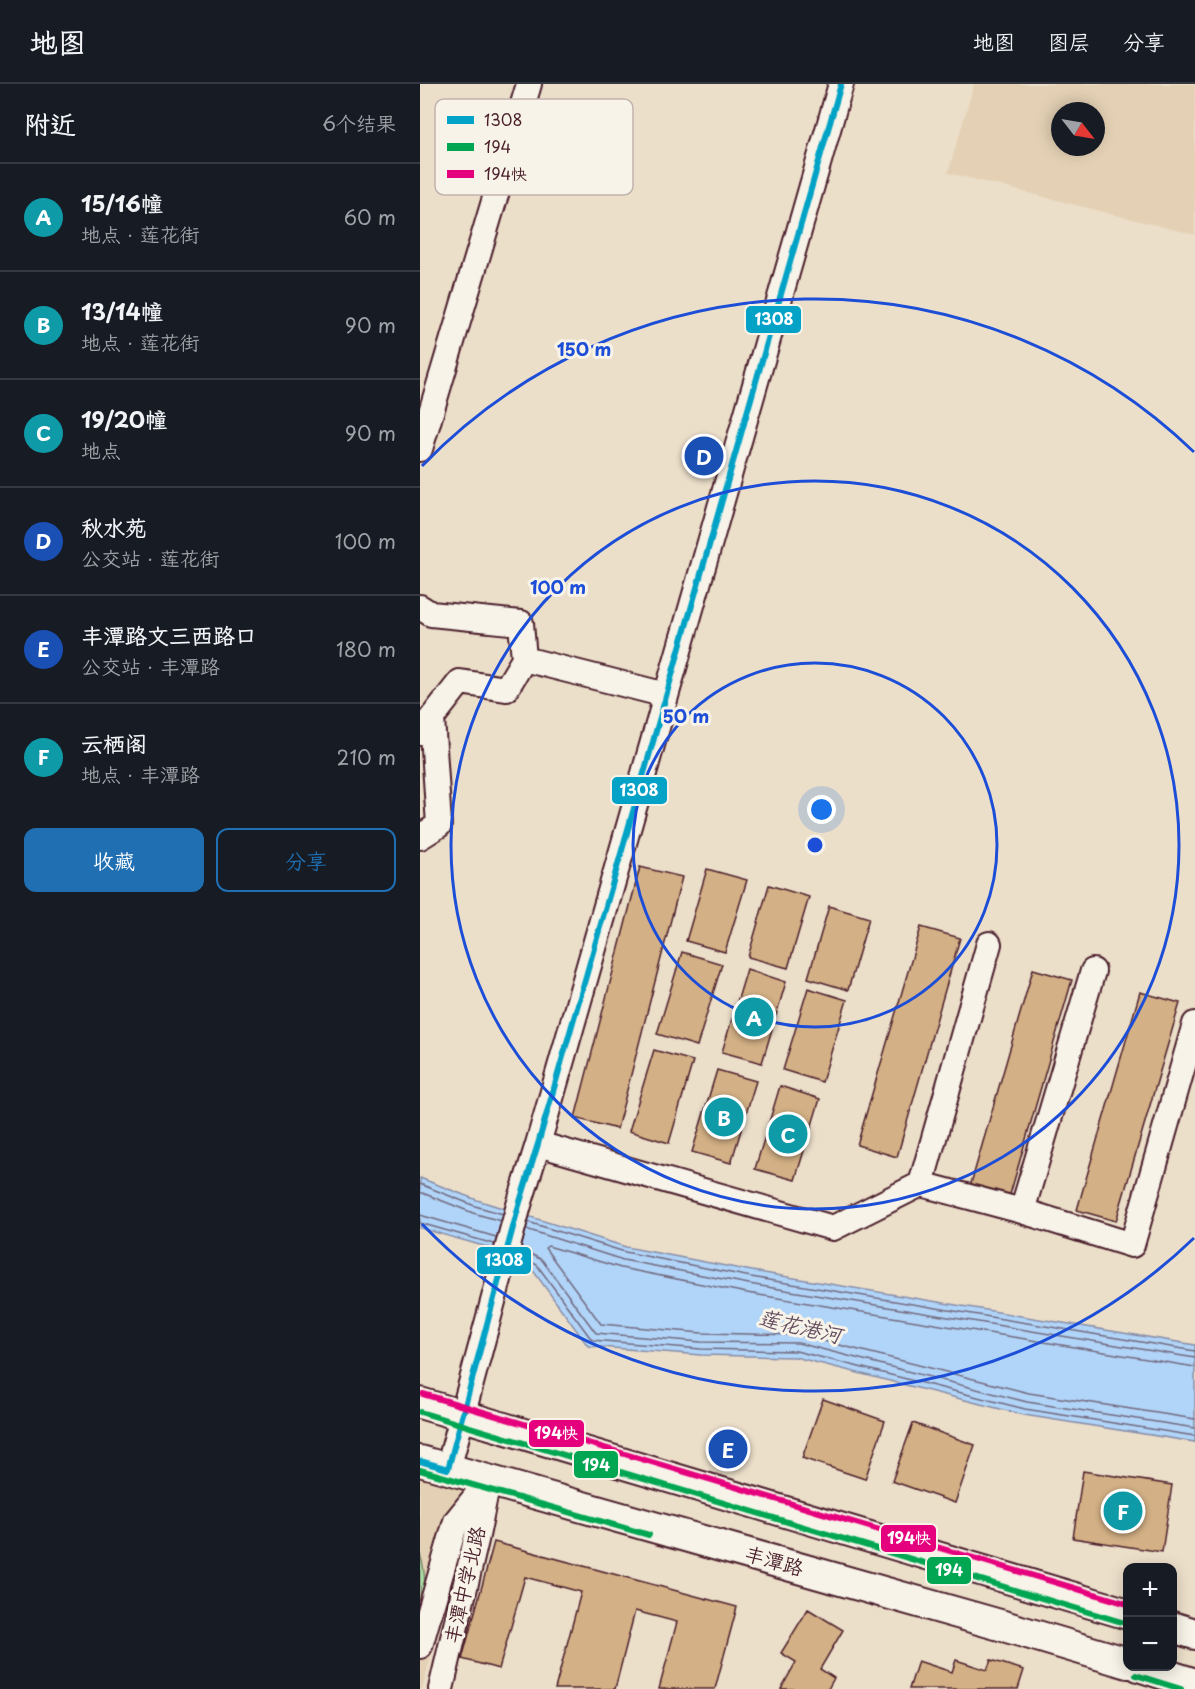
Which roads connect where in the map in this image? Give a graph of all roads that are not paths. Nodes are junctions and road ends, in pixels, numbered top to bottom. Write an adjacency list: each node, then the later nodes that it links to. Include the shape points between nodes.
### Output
1 (530, 84): 3 (street)
2 (841, 84): 8 (street)
3 (525, 99)
4 (497, 195): 5 (street)
5 (420, 449)
6 (420, 607): 7 (street, via 431,614 521,623)
7 (524, 659): 8 (street); 9 (street, via 506,689 460,682)
8 (666, 695): 14 (street)
9 (426, 725): 10 (street, via 439,825)
10 (420, 837)
11 (989, 944): 15 (street)
12 (1093, 971): 16 (street)
13 (1195, 1023): 16 (street, via 1132,1245)
14 (538, 1144): 15 (street, via 833,1228); 18 (street)
15 (921, 1184): 16 (street)
16 (1022, 1211)
17 (420, 1403): 18 (main road)
18 (463, 1416): 19 (street); 21 (main road)
19 (434, 1465): 20 (main road, 丰潭路)
20 (488, 1481): 24 (street, via 456,1521); 25 (main road, 丰潭路); 28 (street, 丰潭中学北路)
21 (1123, 1613)
22 (1177, 1628): 23 (main road)
23 (1195, 1634)
24 (420, 1646)
25 (1123, 1661)
26 (1155, 1671): 27 (main road)
27 (1195, 1684)
28 (441, 1689)

